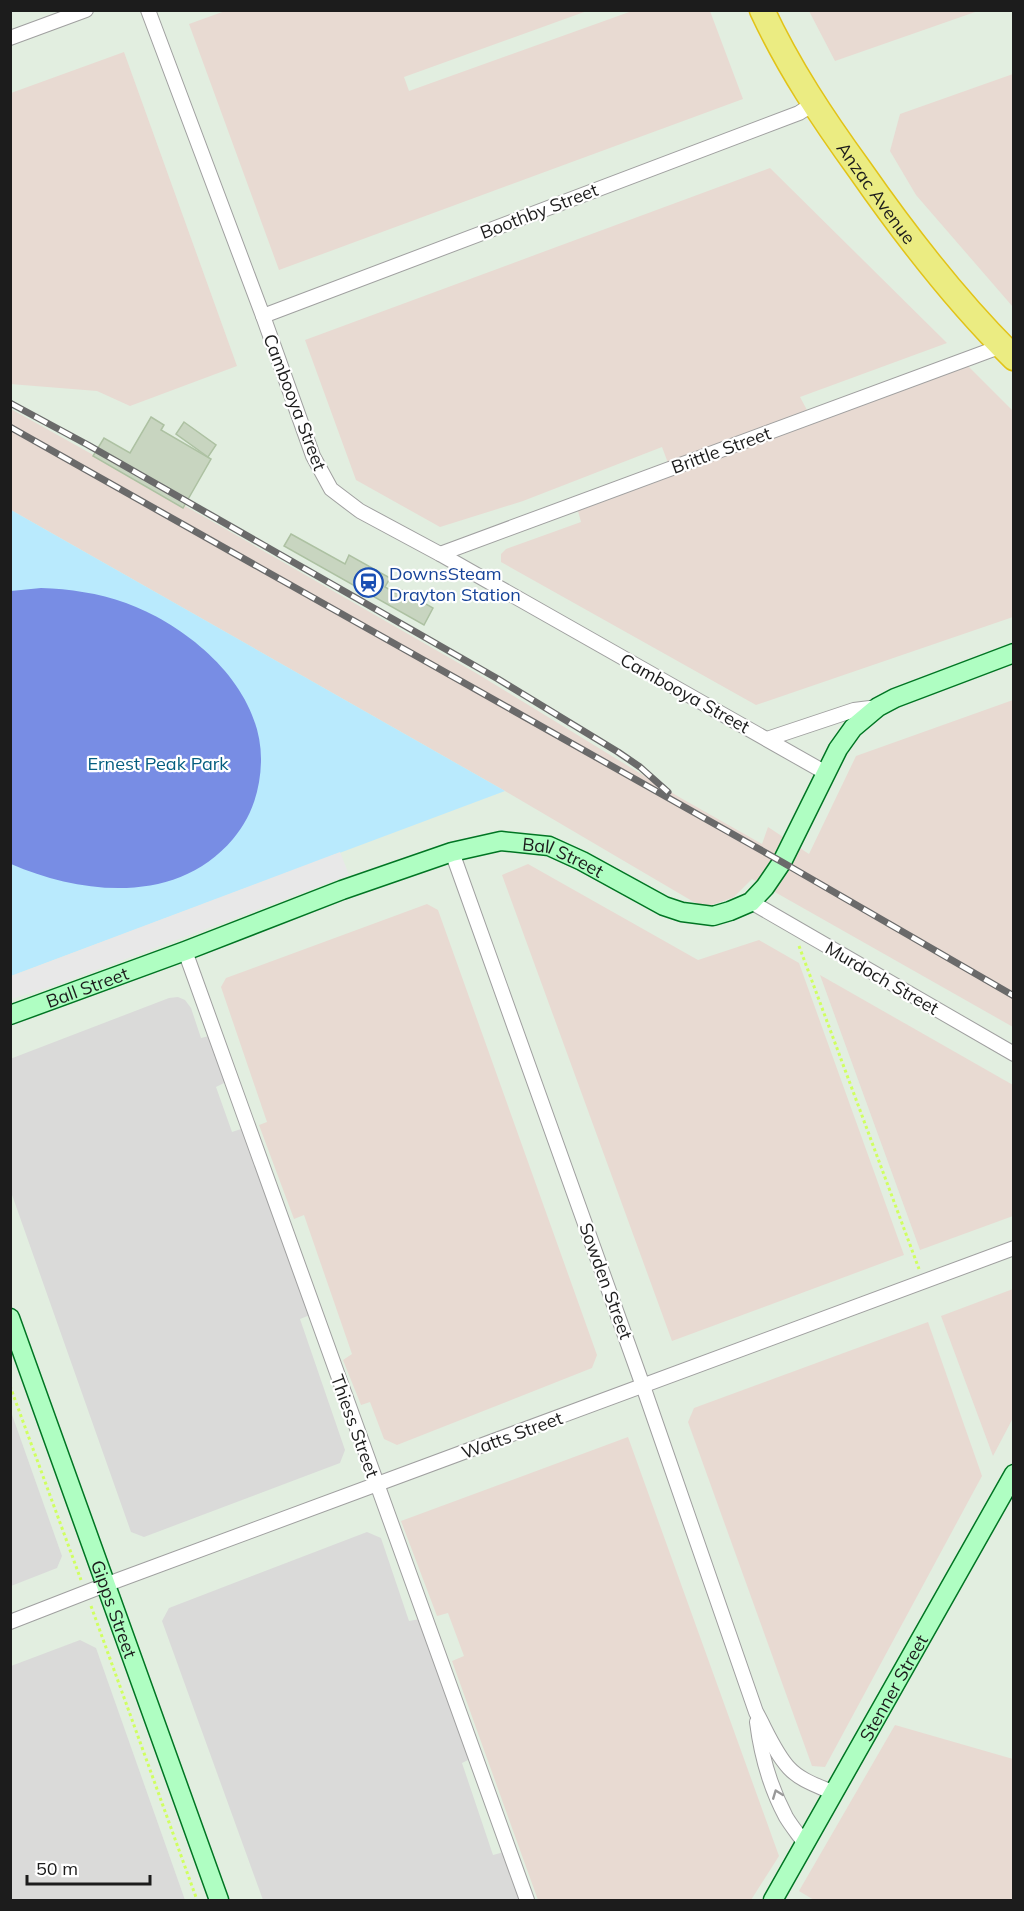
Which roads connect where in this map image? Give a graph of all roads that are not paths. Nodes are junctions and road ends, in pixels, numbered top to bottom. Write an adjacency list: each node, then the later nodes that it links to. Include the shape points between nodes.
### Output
1 (86, 10): 4 (street)
2 (148, 10): 6 (street, Cambooya Street)
3 (762, 10): 5 (highway, Anzac Avenue, via 779,48)
4 (10, 38)
5 (813, 104): 6 (street, Boothby Street, via 799,113); 7 (highway, Anzac Avenue, via 889,211 950,288)
6 (263, 316): 8 (street, Cambooya Street, via 313,456 331,489 360,511)
7 (1008, 352): 8 (street, Brittle Street)
8 (440, 554): 11 (street, Cambooya Street)
9 (1014, 653): 10 (main road, Ball Street)
10 (878, 707): 11 (street, Cambooya Street, via 854,710); 12 (main road, Ball Street, via 853,728)
11 (767, 740): 12 (street, Cambooya Street)
12 (826, 773): 14 (main road, Ball Street, via 782,862)
13 (452, 852): 14 (main road, Ball Street, via 501,841 533,843 582,861 682,912 713,916); 15 (main road, Ball Street); 20 (street, Sowden Street)
14 (751, 902): 17 (street, Murdoch Street)
15 (185, 951): 16 (main road, Ball Street); 22 (street, Thiess Street)
16 (10, 1015)
17 (1014, 1054)
18 (1014, 1248): 20 (street, Watts Street)
19 (10, 1318): 23 (main road, Gipps Street)
20 (643, 1386): 22 (street, Watts Street); 25 (street, Sowden Street)
21 (1014, 1474): 26 (main road, Stenner Street)
22 (377, 1486): 23 (street, Watts Street); 29 (street, Thiess Street)
23 (105, 1585): 24 (street, Watts Street); 28 (main road, Gipps Street)
24 (10, 1622)
25 (756, 1712): 26 (street, Sowden Street, via 789,1769); 27 (street, Sowden Street, one-way to 25, via 786,1818 777,1796 759,1738)
26 (834, 1793): 27 (main road, Stenner Street)
27 (805, 1844): 30 (main road, Stenner Street)
28 (219, 1900)
29 (527, 1900)
30 (773, 1900)

